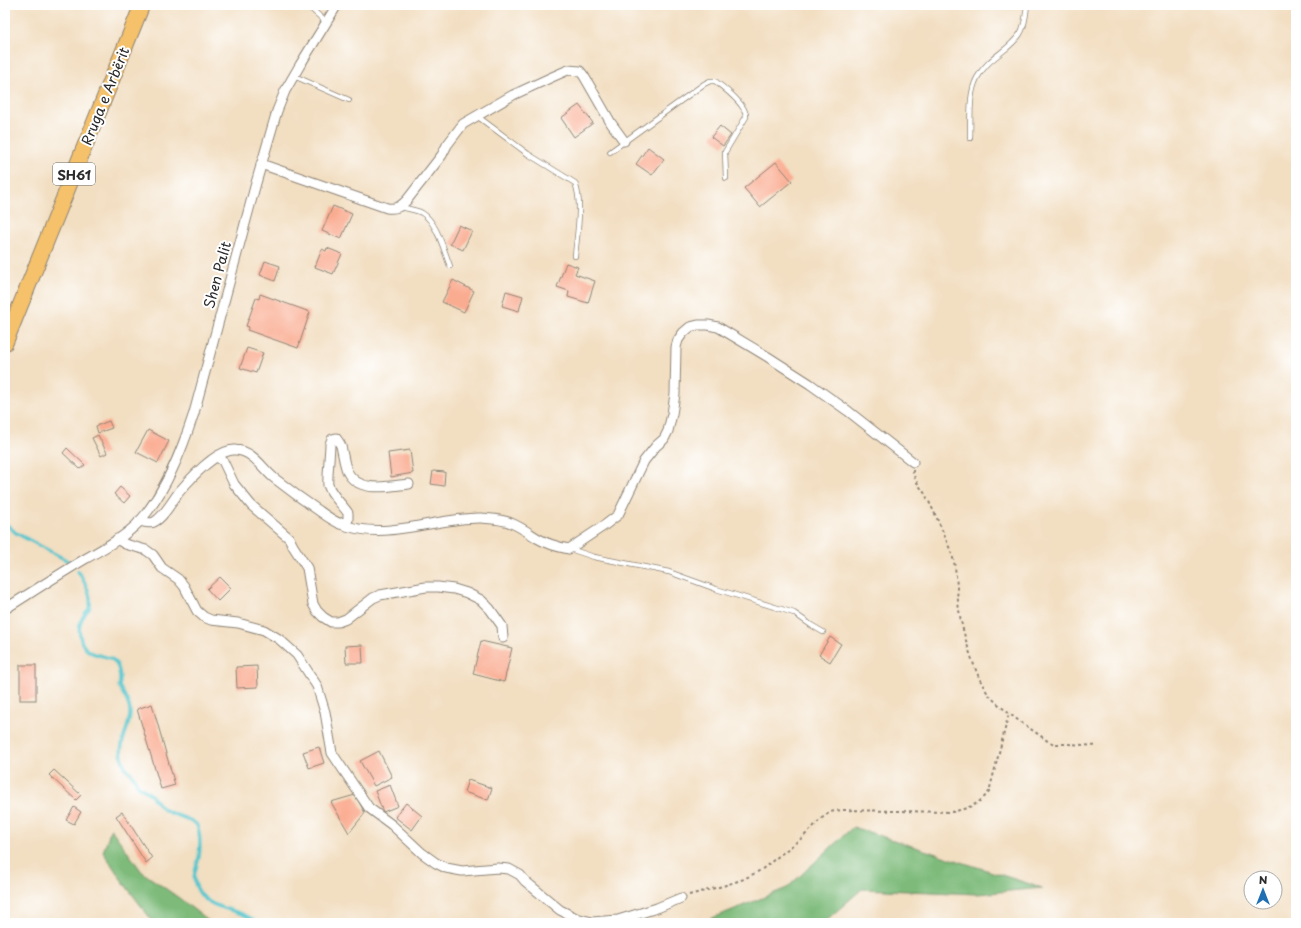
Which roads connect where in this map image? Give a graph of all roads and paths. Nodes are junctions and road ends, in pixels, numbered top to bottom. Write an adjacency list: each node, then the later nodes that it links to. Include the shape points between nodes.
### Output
1 (142, 5): 17 (main road, Rruga e Arbërit / SH61)
2 (307, 5): 5 (lane)
3 (336, 5): 5 (street, Shen Palit)
4 (1027, 5): 9 (lane, via 1021,34 985,66 976,80 972,98)
5 (326, 22): 6 (street, Shen Palit)
6 (294, 76): 7 (lane); 12 (street, Shen Palit, via 277,111)
7 (349, 100)
8 (477, 116): 10 (street, via 513,95 568,70 580,71); 14 (street, via 463,124 455,133); 15 (lane, via 528,154 575,183 578,205)
9 (970, 138)
10 (624, 141): 11 (lane); 13 (lane, via 704,84 715,81 747,112 725,152)
11 (610, 152)
12 (261, 164): 14 (street, via 387,208); 21 (street, Shen Palit, via 185,440 158,494)
13 (726, 178)
14 (401, 207): 16 (lane, via 422,213 430,220)
15 (575, 256)
16 (450, 266)
17 (5, 344)
18 (217, 457): 21 (street, via 195,475 156,522); 22 (street, via 228,450 245,452 294,494); 27 (street, via 224,461 234,484 251,505 289,538 307,568 313,604 323,617 331,622 338,622 380,595 438,587 454,589 481,600 502,626)
19 (913, 462): 24 (street, via 848,411 768,357 718,328 708,325 690,327 683,332 676,347 675,394 671,420 664,439 644,461 618,515); 28 (path, via 916,483 925,494 954,560 962,628 980,679 988,694)
20 (409, 484): 22 (street, via 359,484 351,478 347,470 336,438 332,439 328,484 348,513 348,520)
21 (139, 521): 23 (street, Shen Palit)
22 (340, 524): 24 (street, via 368,531 460,519 496,519 523,528 550,544)
23 (115, 541): 25 (street, Shen Palit); 30 (street, via 146,550 153,555 162,568 184,586 197,611 204,616 211,620 238,623 264,630 297,655 317,686 325,712 332,753 347,777 369,808 436,863 462,871 509,869 520,875 560,910 592,922 618,920)
24 (569, 549): 26 (lane, via 594,557 669,572 794,613)
25 (5, 609)
26 (824, 632)
27 (503, 638)
28 (1009, 712): 29 (path, via 1049,742); 30 (path, via 989,792 969,808 952,812 830,812 761,870 744,879)
29 (1097, 746)
30 (681, 898)

